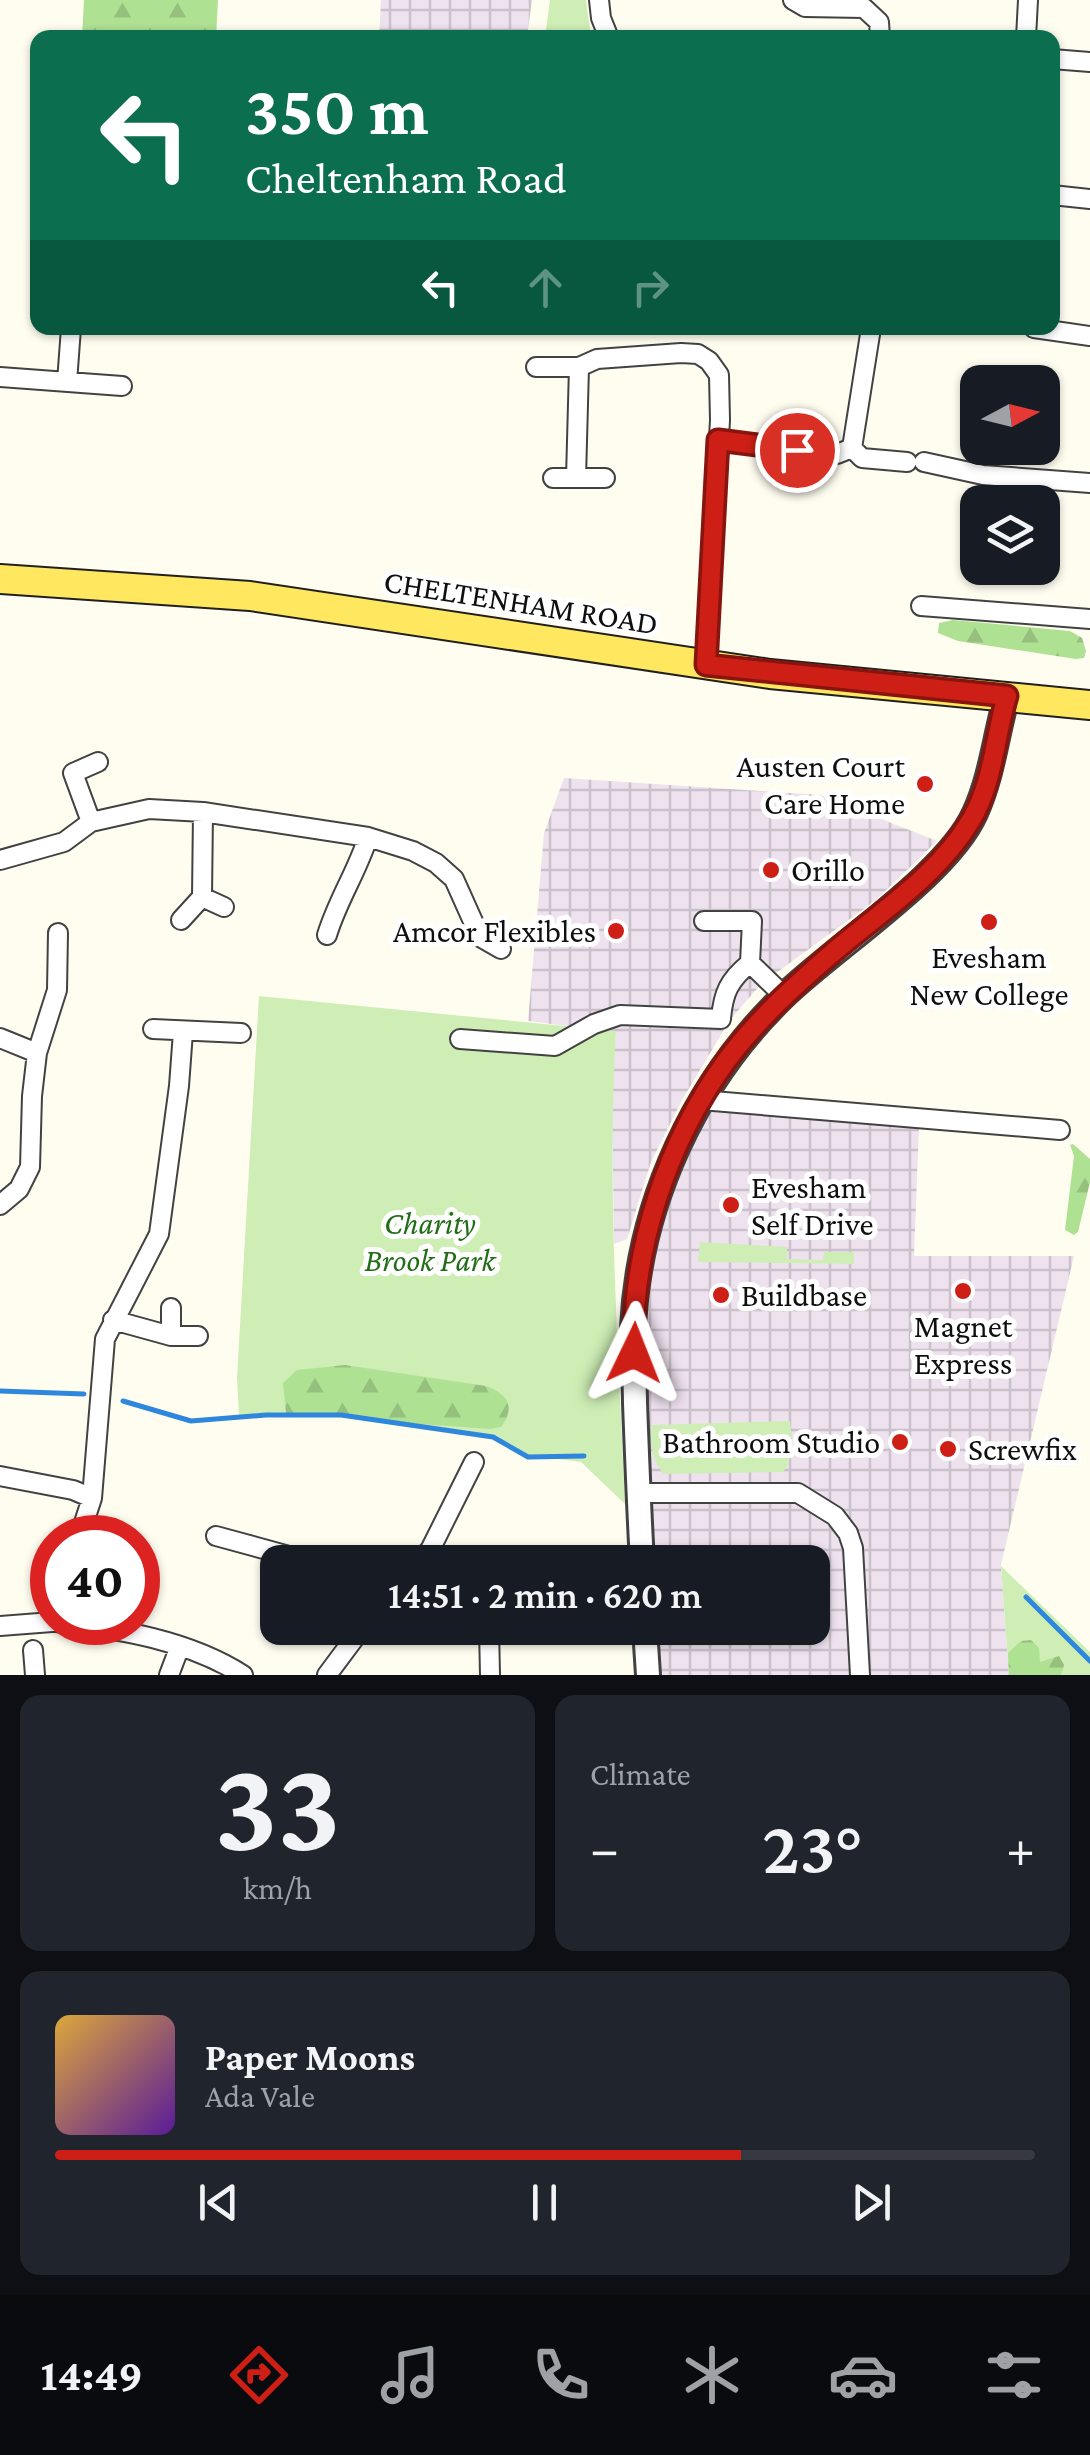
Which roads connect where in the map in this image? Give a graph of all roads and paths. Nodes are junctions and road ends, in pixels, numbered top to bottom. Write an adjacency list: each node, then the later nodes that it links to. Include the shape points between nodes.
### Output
1 (599, 0): 4 (street)
2 (1028, 0): 6 (street)
3 (799, 3): 5 (street, via 864,8)
4 (606, 30)
5 (880, 30)
6 (1026, 30)
7 (1060, 60): 8 (street)
8 (1090, 62)
9 (1060, 196): 10 (street)
10 (1090, 199)
11 (1060, 332): 14 (street)
12 (70, 335): 18 (street)
13 (869, 335): 21 (street)
14 (1090, 336)
15 (536, 367): 16 (street)
16 (579, 367): 20 (street, via 598,359 698,354 719,375); 23 (street)
17 (0, 377): 18 (street)
18 (67, 382): 19 (street)
19 (122, 386)
20 (718, 440): 21 (street); 29 (street)
21 (844, 451): 25 (street)
22 (553, 478): 23 (street)
23 (576, 478): 24 (street)
24 (605, 478)
25 (1090, 484)
26 (0, 579): 29 (main road, CHELTENHAM ROAD, via 250,596)
27 (921, 606): 28 (street)
28 (1090, 619)
29 (706, 665): 30 (main road, CHELTENHAM ROAD)
30 (1007, 696): 31 (main road, CHELTENHAM ROAD); 45 (street, via 987,781 967,826 941,860)
31 (1090, 705)
32 (98, 762): 34 (street, via 73,773)
33 (203, 812): 34 (street, via 149,809); 35 (street); 37 (street)
34 (91, 822): 36 (street, via 64,842)
35 (368, 837): 42 (street); 43 (street, via 436,863 454,880 480,937)
36 (0, 860)
37 (202, 896): 38 (street); 39 (street)
38 (224, 907)
39 (182, 920)
40 (704, 921): 44 (street, via 752,921)
41 (58, 933): 51 (street, via 57,990)
42 (327, 935)
43 (501, 948)
44 (750, 964): 45 (street); 50 (street, via 722,996 720,1019 620,1014 555,1046)
45 (784, 996): 52 (street)
46 (153, 1029): 47 (street)
47 (182, 1032): 48 (street); 56 (street, via 160,1234)
48 (241, 1033)
49 (0, 1038): 51 (street)
50 (460, 1039)
51 (37, 1053): 54 (street, via 30,1167 20,1189)
52 (701, 1100): 53 (street); 61 (street, via 672,1156 639,1278 633,1328)
53 (1060, 1130)
54 (0, 1205)
55 (171, 1308): 57 (street)
56 (113, 1320): 57 (street); 62 (street, via 104,1339)
57 (170, 1336): 58 (street)
58 (198, 1336)
59 (474, 1462): 65 (street)
60 (0, 1476): 62 (street)
61 (638, 1493): 66 (street); 82 (street, via 798,1493 835,1516 848,1534 854,1568)
62 (92, 1498): 63 (street)
63 (86, 1515)
64 (216, 1536): 67 (street)
65 (430, 1545)
66 (641, 1545)
67 (260, 1548)
68 (30, 1624): 69 (street)
69 (0, 1626)
70 (160, 1641): 74 (street)
71 (349, 1645): 79 (street)
72 (489, 1645): 80 (street)
73 (646, 1645): 81 (street)
74 (180, 1646): 77 (street); 78 (street)
75 (33, 1650): 76 (street)
76 (35, 1675)
77 (168, 1675)
78 (243, 1675)
79 (327, 1675)
80 (490, 1675)
81 (648, 1675)
82 (860, 1675)

